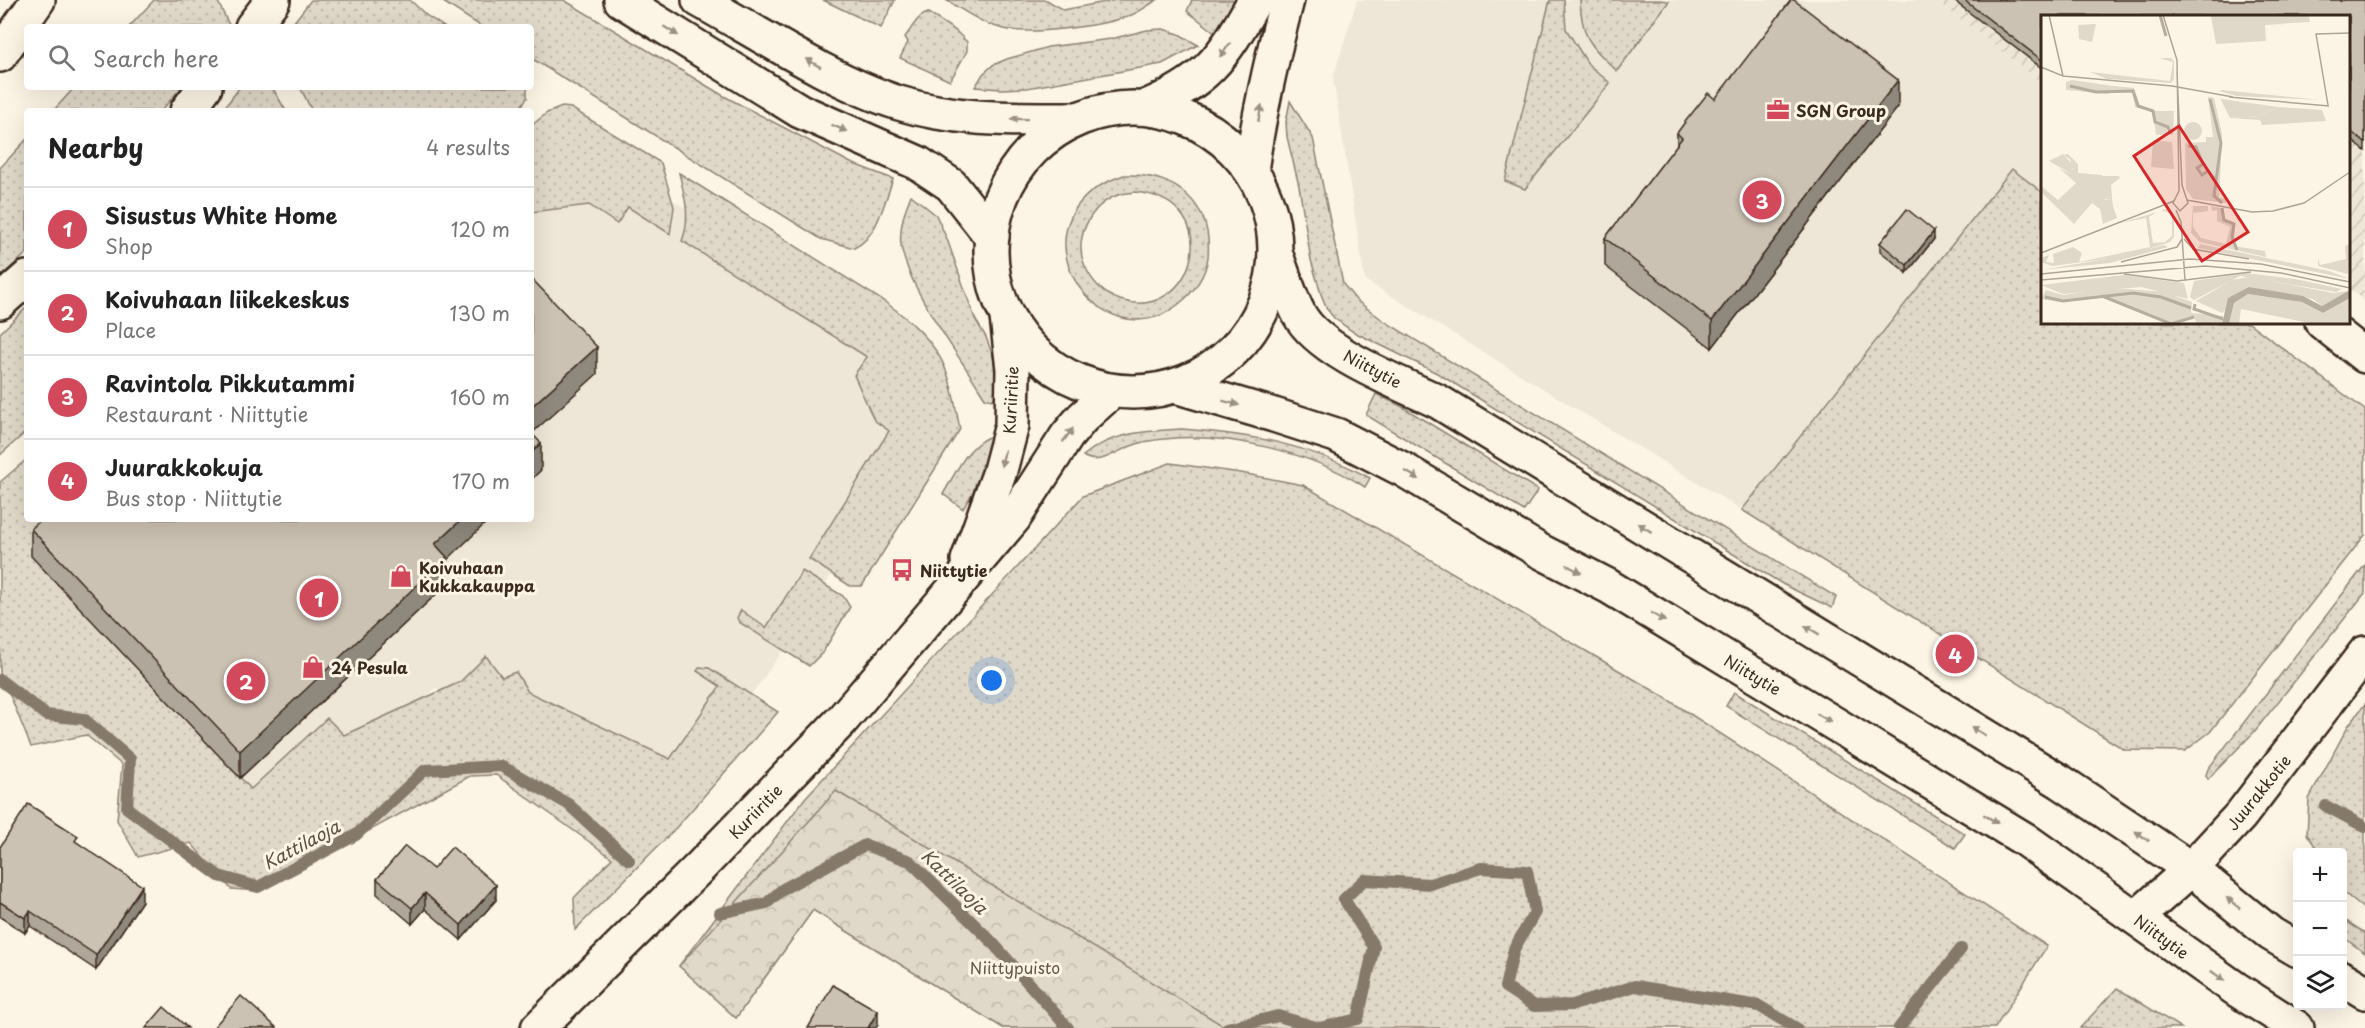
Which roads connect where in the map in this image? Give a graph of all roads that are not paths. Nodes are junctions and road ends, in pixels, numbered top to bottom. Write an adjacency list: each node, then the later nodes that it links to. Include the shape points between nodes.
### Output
1 (38, 0): 8 (main road)
2 (273, 0): 7 (main road)
3 (621, 0): 14 (main road, one-way to 14, via 800,111 918,163 951,185)
4 (699, 0): 12 (main road, one-way to 4, via 1000,118 899,103 840,79)
5 (1255, 0): 11 (main road, one-way to 11, via 1213,65 1175,95)
6 (1287, 0): 13 (main road, one-way to 6, via 1265,87)
7 (254, 24)
8 (0, 56)
9 (204, 90): 10 (main road)
10 (189, 108)
11 (1143, 108): 12 (main road, via 1112,109); 13 (main road, via 1184,117 1219,137)
12 (1077, 119): 14 (main road, via 1041,142 1019,165 1003,193)
13 (1251, 171): 15 (main road, via 1269,208)
14 (992, 237): 18 (main road, via 994,281)
15 (1275, 253): 21 (main road, via 1266,302 1249,332 1220,364); 25 (main road, Niittytie, one-way to 15, via 2061,782 1439,402 1349,358 1320,338 1300,315)
16 (24, 281): 17 (main road)
17 (0, 302)
18 (1007, 317): 22 (main road, via 1034,353 1059,372 1078,382); 23 (main road, Kuriiritie, one-way to 23, via 1013,369 1012,425 999,474)
19 (2325, 324): 20 (main road)
20 (2365, 356)
21 (1175, 386): 22 (main road); 26 (main road, Niittytie, one-way to 26, via 1336,435 1404,470 1540,551 1608,586 2024,839)
22 (1112, 391): 23 (main road, Kuriiritie, one-way to 22, via 1014,518 1067,436)
23 (959, 583): 30 (main road, Kuriiritie, via 833,730)
24 (2365, 653): 25 (main road, Juurakkotie, via 2241,815)
25 (2191, 869): 26 (main road, Juurakkotie); 27 (main road, Niittytie, one-way to 25, via 2271,934)
26 (2136, 918): 31 (main road, Niittytie, one-way to 31)
27 (2293, 947)
28 (2347, 981): 29 (main road)
29 (2365, 992)
30 (538, 1028)
31 (2297, 1028)

